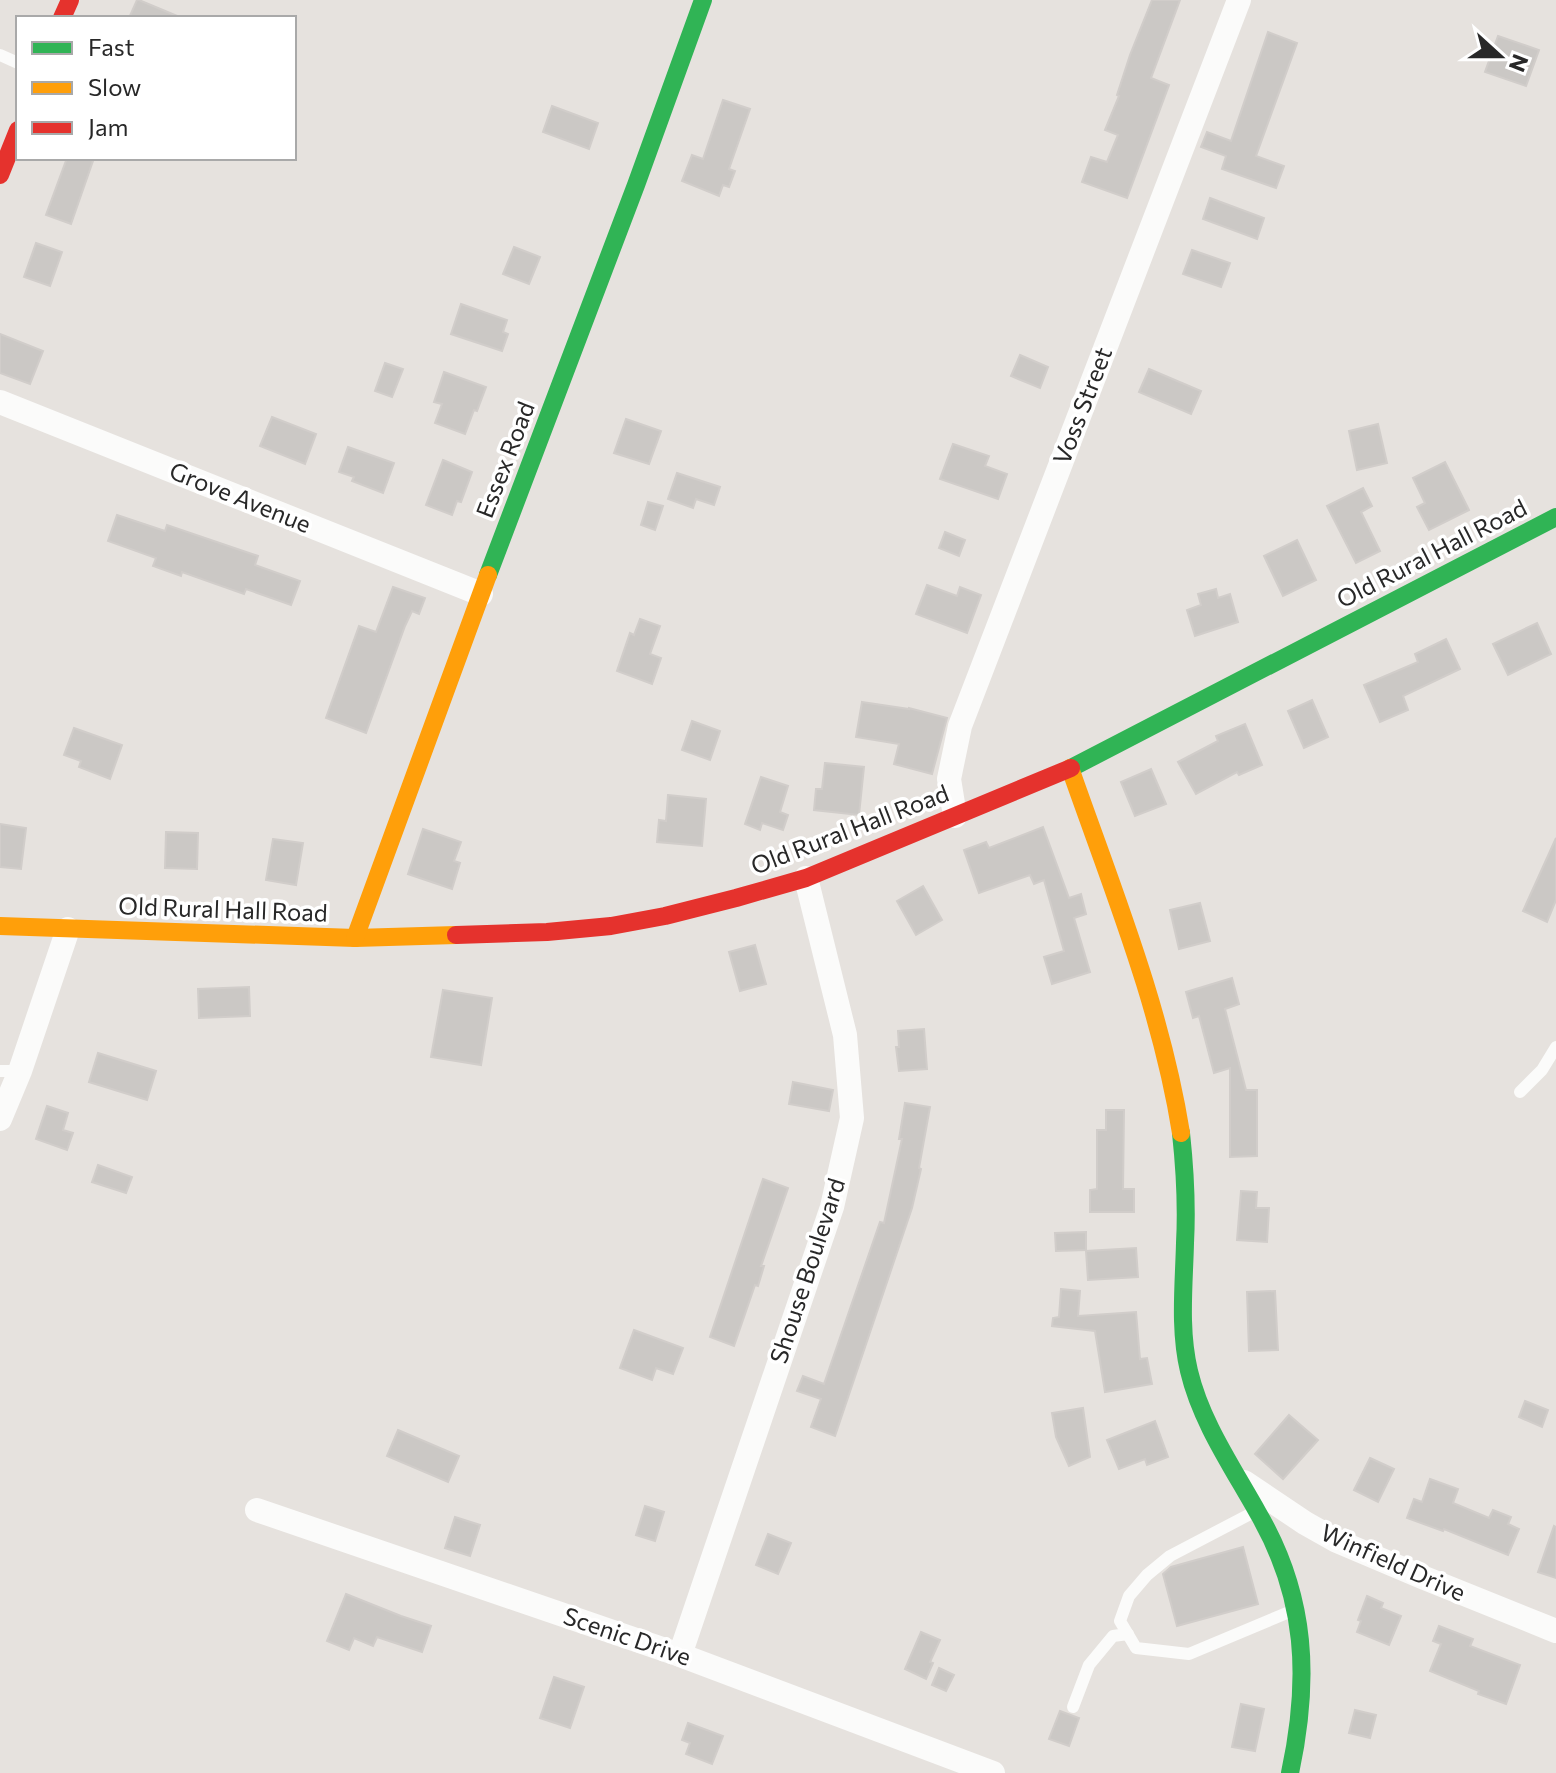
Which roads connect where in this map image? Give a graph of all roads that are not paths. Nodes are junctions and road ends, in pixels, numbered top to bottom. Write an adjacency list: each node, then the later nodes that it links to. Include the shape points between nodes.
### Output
1 (703, 0): 7 (street, Essex Road)
2 (1239, 0): 9 (street, Voss Street, via 960,726 949,779)
3 (16, 135): 4 (street)
4 (0, 175)
5 (0, 402): 7 (street, Grove Avenue)
6 (1556, 517): 8 (street, Old Rural Hall Road)
7 (481, 594): 13 (street, Essex Road)
8 (1070, 768): 9 (street, Old Rural Hall Road); 18 (street, via 1166,1056 1184,1164 1186,1357 1213,1435)
9 (955, 816): 10 (street, Old Rural Hall Road)
10 (806, 878): 13 (street, Old Rural Hall Road, via 611,926); 24 (street, Shouse Boulevard, via 845,1035 852,1118 832,1207)
11 (0, 926): 12 (street, Old Rural Hall Road)
12 (68, 929): 13 (street, Old Rural Hall Road); 15 (street)
13 (355, 938)
14 (1556, 1047): 16 (lane)
15 (10, 1071): 17 (street)
16 (1520, 1092)
17 (0, 1119)
18 (1239, 1478): 20 (street); 22 (street, Winfield Drive, via 1337,1541)
19 (257, 1510): 24 (street, Scenic Drive)
20 (1256, 1510): 21 (street); 23 (lane, via 1170,1556 1147,1575 1129,1596 1120,1621)
21 (1296, 1610): 23 (lane, via 1189,1654 1136,1648); 27 (street, via 1303,1705)
22 (1556, 1631)
23 (1128, 1634): 25 (lane, via 1113,1636 1089,1665)
24 (680, 1655): 26 (street, Scenic Drive)
25 (1073, 1707)
26 (993, 1773)
27 (1290, 1773)

